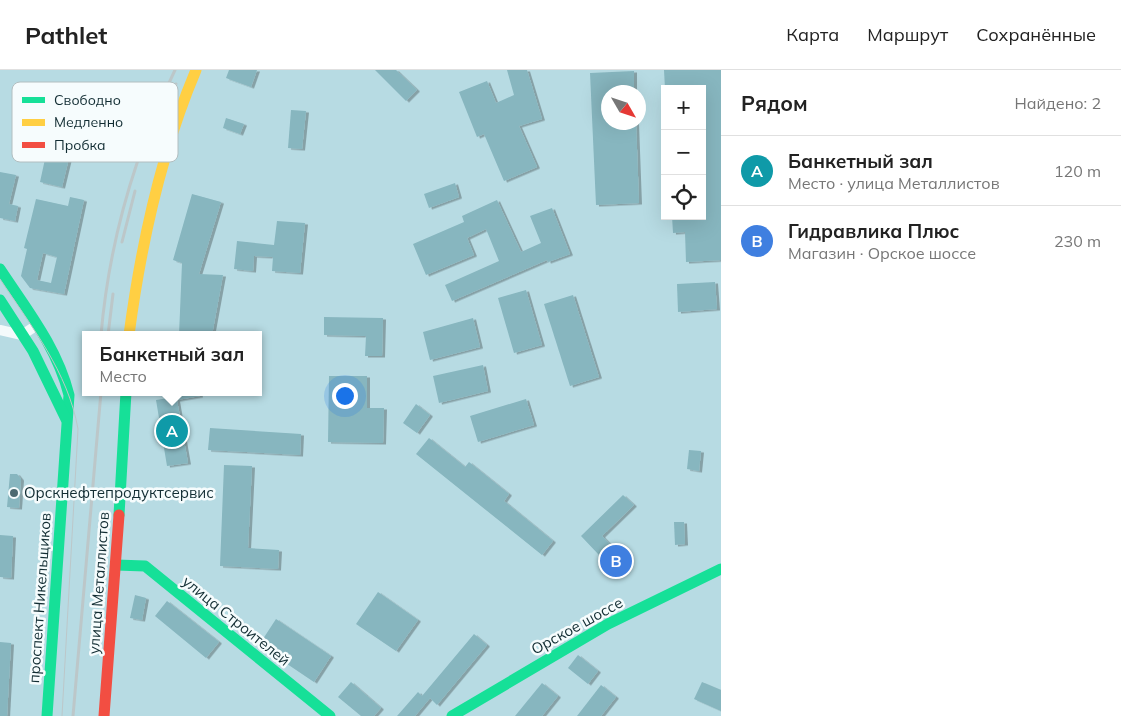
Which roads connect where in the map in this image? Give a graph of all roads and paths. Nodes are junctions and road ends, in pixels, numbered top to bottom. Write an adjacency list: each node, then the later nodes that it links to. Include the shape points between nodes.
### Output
1 (196, 70): 2 (main road)
2 (178, 116)
3 (165, 162): 9 (main road, via 137,277)
4 (2, 277): 5 (main road)
5 (15, 292): 6 (street); 7 (main road)
6 (0, 301): 10 (main road)
7 (37, 325): 10 (street); 11 (main road)
8 (0, 330): 10 (street)
9 (130, 331)
10 (22, 335): 12 (main road)
11 (47, 341): 12 (street); 14 (main road, via 58,357 66,379)
12 (33, 351): 14 (main road)
13 (126, 396): 15 (main road, улица Металлистов)
14 (68, 423): 17 (main road, проспект Никельщиков)
15 (116, 565): 18 (main road, улица Металлистов); 19 (main road, улица Строителей, via 146,566)
16 (721, 569): 20 (main road, Орское шоссе, via 608,624)
17 (47, 716)
18 (104, 716)
19 (330, 716)
20 (452, 716)

